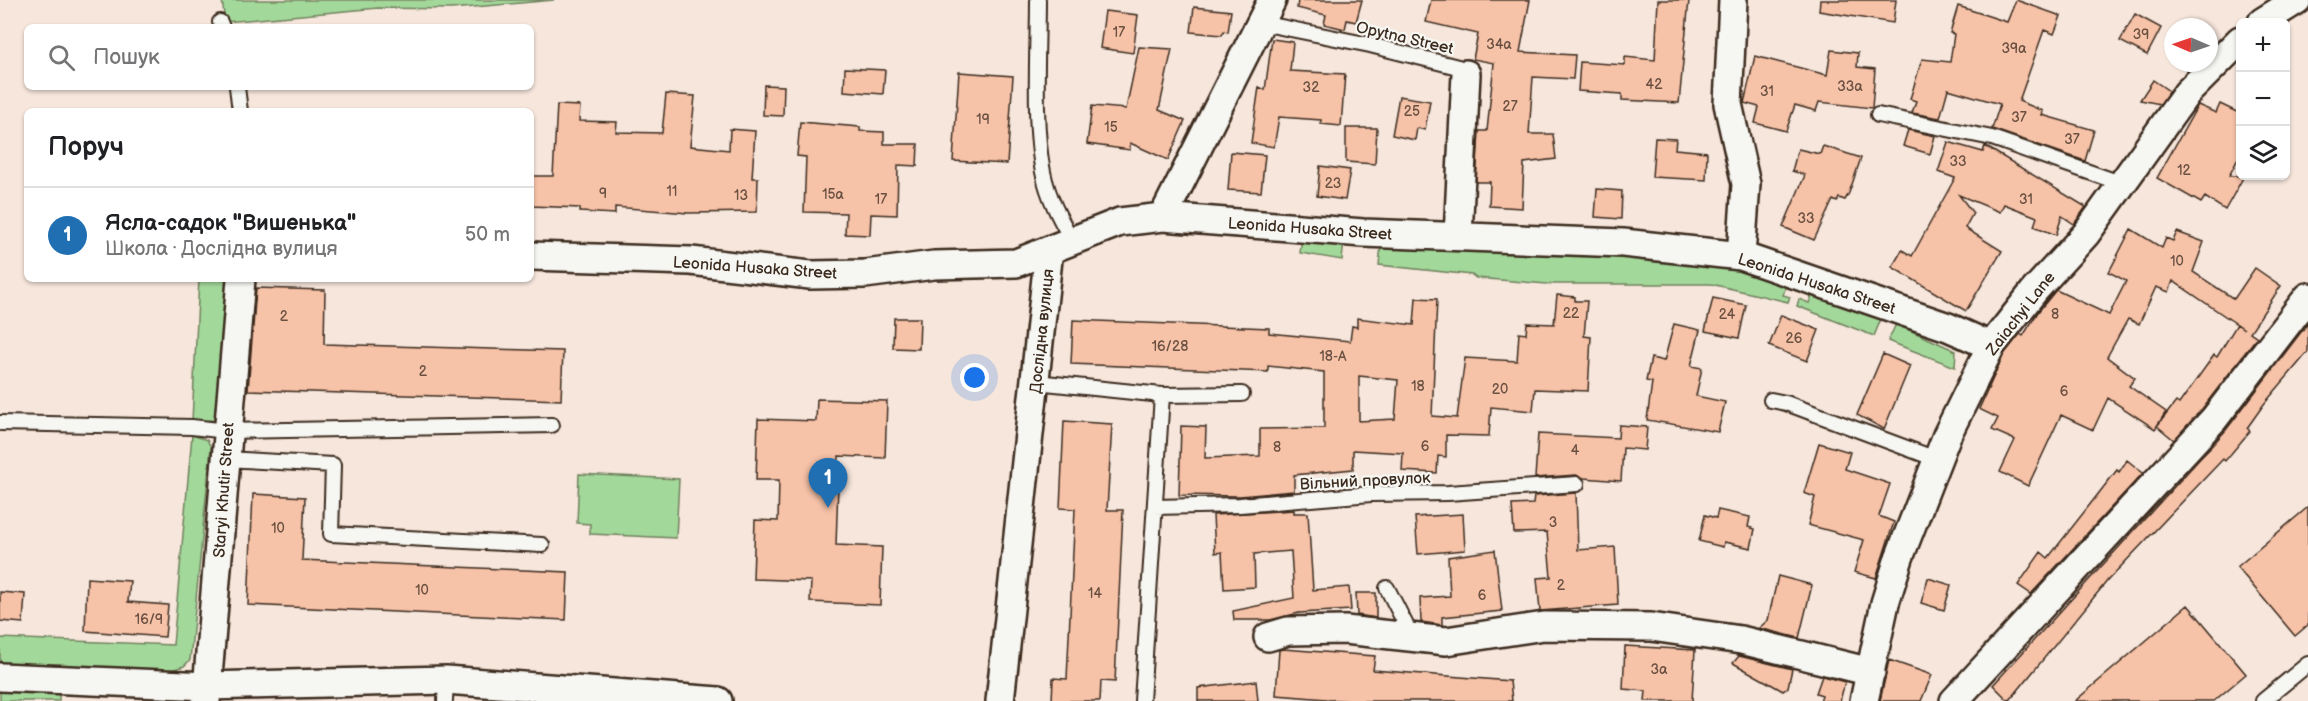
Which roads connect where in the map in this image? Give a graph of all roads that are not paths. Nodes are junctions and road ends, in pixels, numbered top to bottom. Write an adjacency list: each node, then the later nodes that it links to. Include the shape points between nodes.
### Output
1 (1038, 0): 14 (lane, via 1039,143)
2 (1733, 0): 16 (street, via 1728,104 1746,184)
3 (2296, 0): 5 (street)
4 (1267, 12): 7 (lane, Opytna Street, via 1462,68); 12 (street)
5 (2268, 18)
6 (2236, 45): 11 (street, Zaiachyi Lane, via 2187,93)
7 (1466, 74): 13 (street)
8 (237, 90): 9 (lane)
9 (240, 108)
10 (1878, 115): 11 (lane, via 1992,138)
11 (2124, 184): 19 (street, Zaiachyi Lane)
12 (1163, 217): 13 (street, Leonida Husaka Street, via 1364,233); 14 (street, via 1120,222)
13 (1458, 236): 16 (street, Leonida Husaka Street, via 1623,243)
14 (1061, 245): 15 (street, Leonida Husaka Street, via 1016,263 818,275 691,261); 20 (street, Дослідна вулиця)
15 (534, 256)
16 (1741, 256): 19 (street, Leonida Husaka Street, via 1948,327)
17 (241, 282): 26 (street, Staryi Khutir Street)
18 (2308, 297): 44 (street, via 2214,419)
19 (1991, 346): 28 (street, Zaiachyi Lane)
20 (1036, 382): 22 (lane); 41 (street, Дослідна вулиця)
21 (1242, 394): 22 (lane)
22 (1162, 395): 30 (lane)
23 (1771, 400): 28 (lane)
24 (0, 423): 26 (lane)
25 (552, 425): 26 (lane)
26 (227, 431): 27 (street, Staryi Khutir Street)
27 (225, 459): 31 (lane, via 333,465 331,534); 39 (street, Staryi Khutir Street)
28 (1936, 459): 36 (street, Zaiachyi Lane, via 1891,580)
29 (1577, 484): 30 (lane, Вільний провулок)
30 (1155, 507): 42 (lane)
31 (542, 545)
32 (1387, 588): 34 (lane)
33 (1268, 637): 34 (street, via 1288,631 1335,630)
34 (1412, 638): 36 (street, via 1446,641 1563,626 1651,627 1741,640)
35 (2308, 664): 45 (lane)
36 (1871, 672): 43 (street, Zaiachyi Lane)
37 (0, 677): 39 (street)
38 (446, 691): 39 (street); 40 (street)
39 (207, 693)
40 (718, 701)
41 (1000, 701)
42 (1142, 701)
43 (1864, 701)
44 (1954, 701)
45 (2263, 701)

